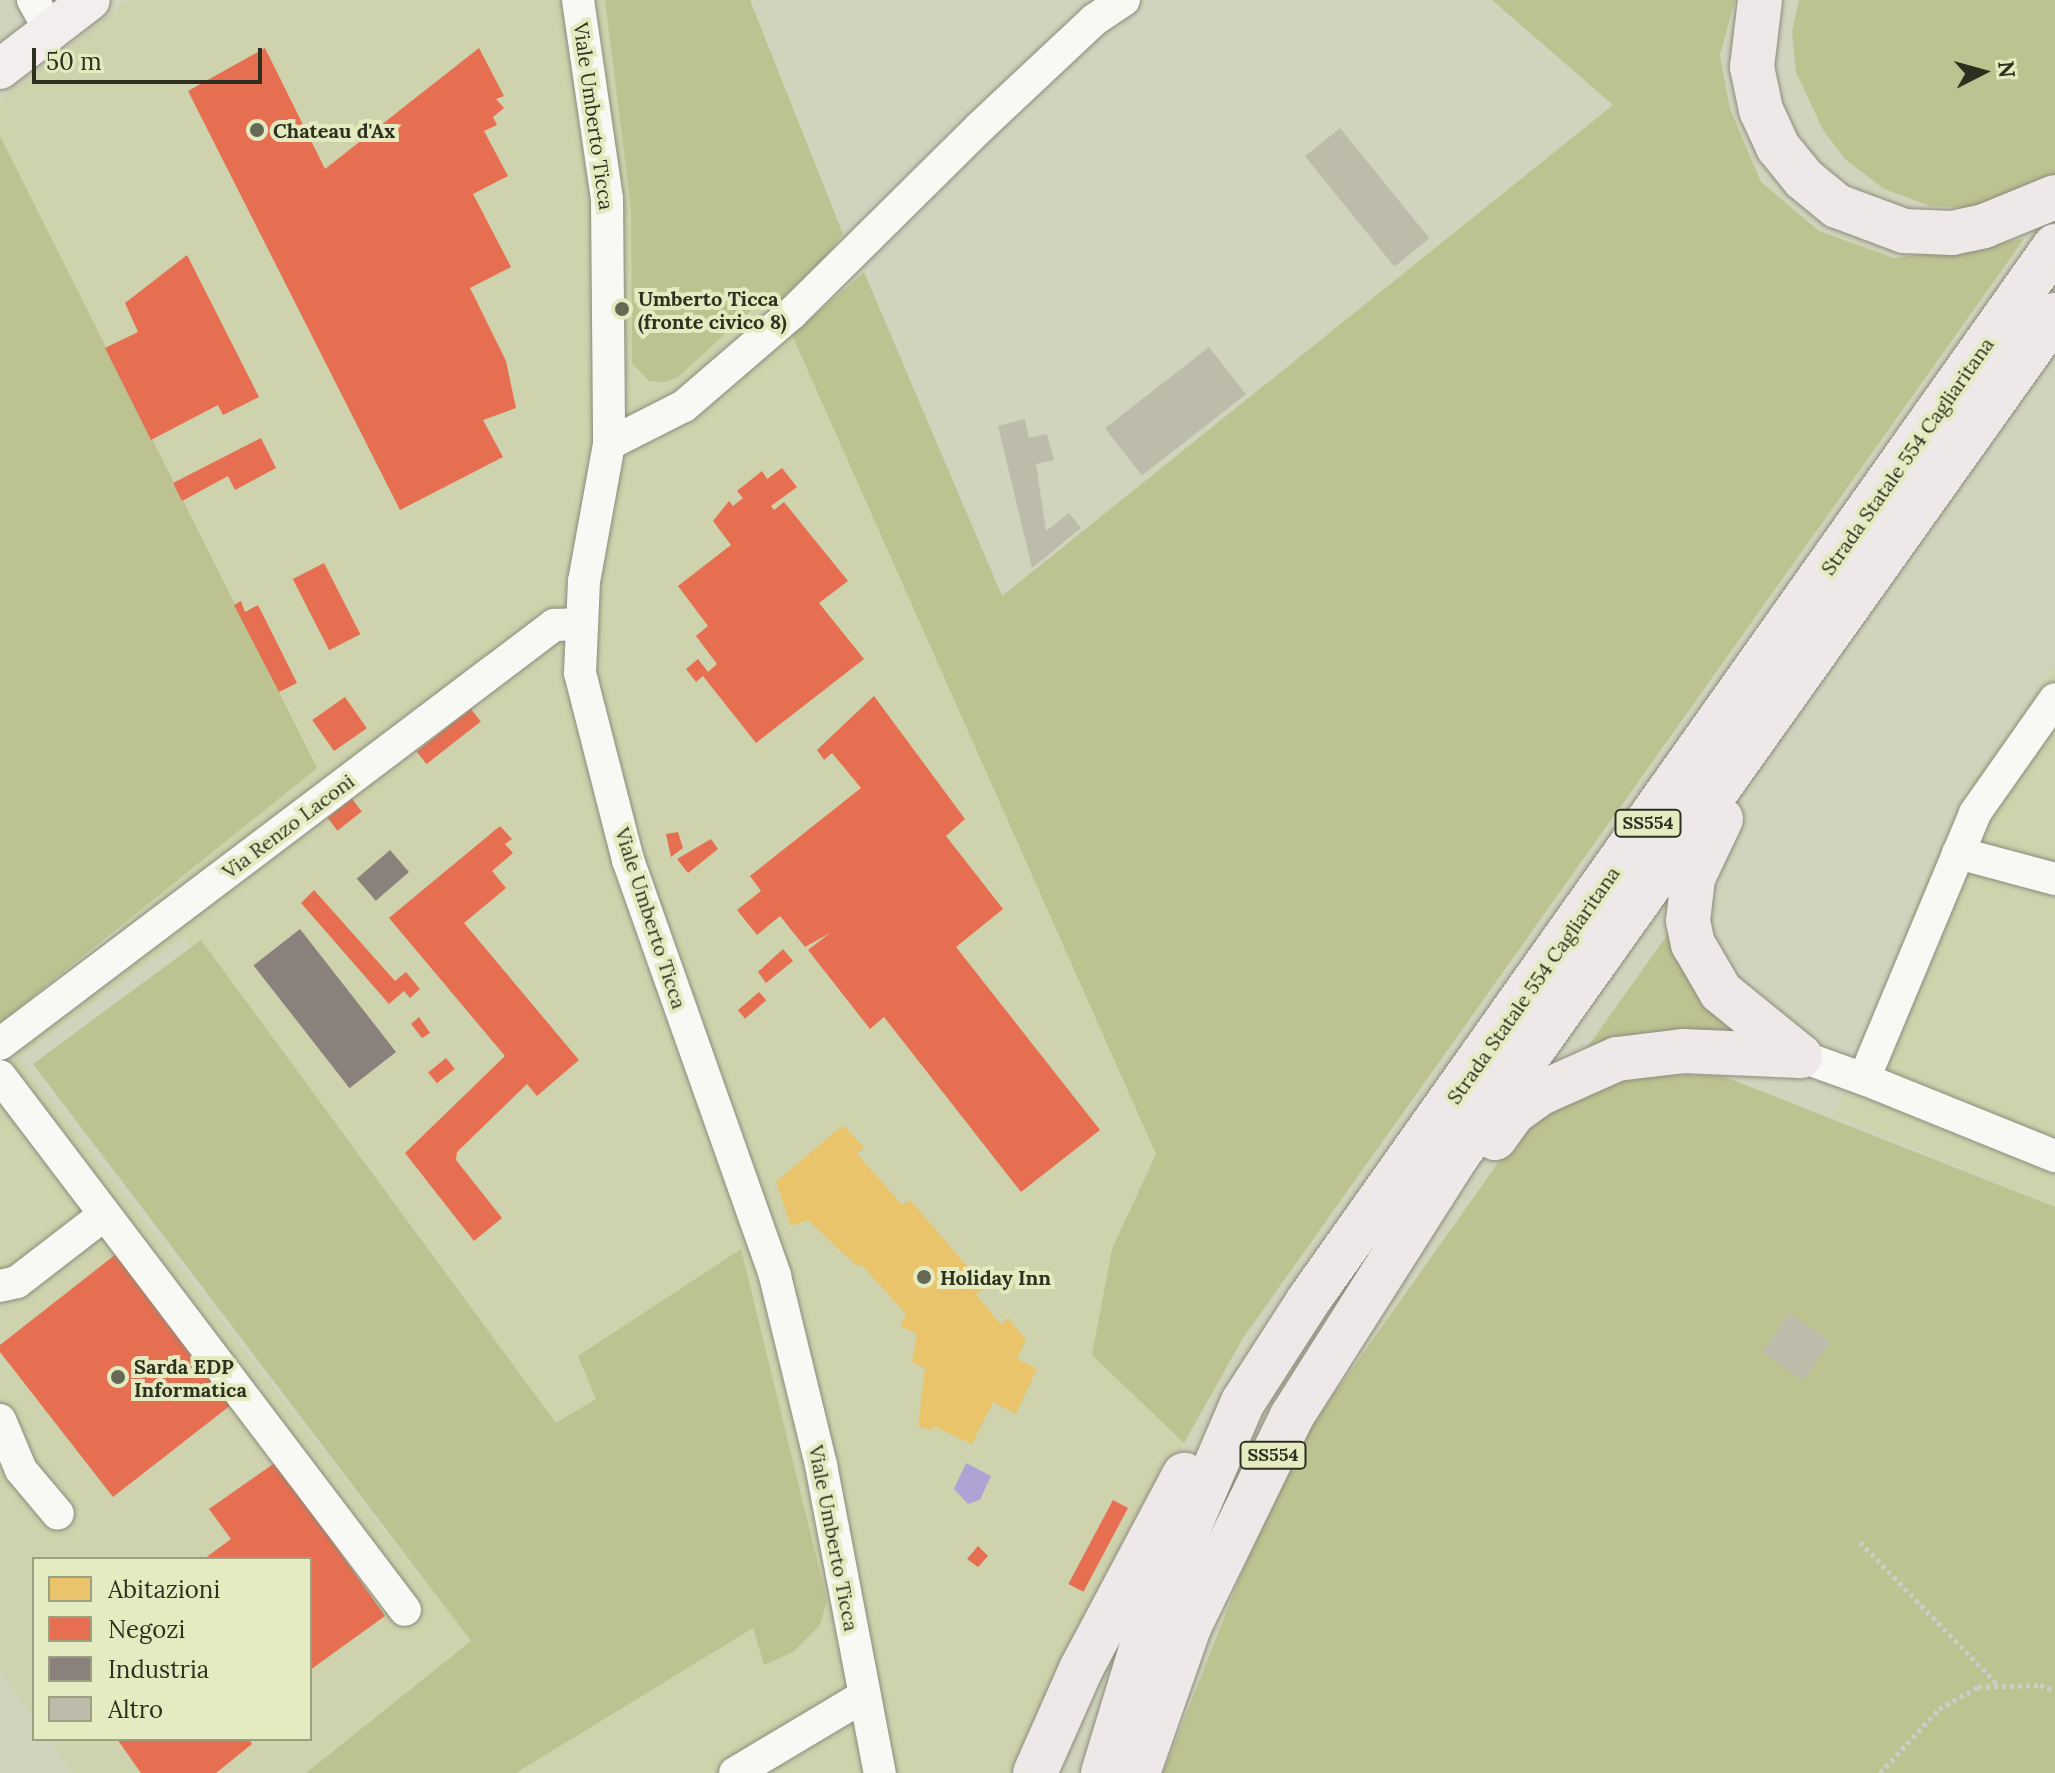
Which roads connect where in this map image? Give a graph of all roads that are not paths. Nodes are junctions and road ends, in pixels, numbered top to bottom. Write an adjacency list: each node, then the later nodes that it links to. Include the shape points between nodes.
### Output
1 (90, 0): 5 (main road)
2 (578, 0): 10 (street, Viale Umberto Ticca, via 607,199)
3 (1124, 0): 10 (street, via 1094,20 979,128 834,277 684,406)
4 (1760, 0): 7 (highway, via 1752,67 1761,110 1795,169 1837,206 1904,231 1952,233)
5 (42, 15): 6 (main road)
6 (0, 69)
7 (2055, 197)
8 (2055, 246): 24 (highway, Strada Statale 554 Cagliaritana / SS554, via 1308,1301)
9 (2055, 315): 13 (highway, Strada Statale 554 Cagliaritana / SS554)
10 (609, 444): 11 (street, Viale Umberto Ticca, via 584,581)
11 (582, 624): 16 (street, Via Renzo Laconi, via 554,625); 28 (street, Viale Umberto Ticca, via 580,673 628,860 775,1276 821,1465)
12 (2055, 699): 14 (street, via 1975,813)
13 (1721, 780): 17 (highway, via 1727,808 1698,861 1689,897 1693,944 1721,992); 21 (highway, Strada Statale 554 Cagliaritana / SS554)
14 (1958, 853): 15 (street); 19 (street)
15 (2055, 879)
16 (0, 1044)
17 (1800, 1056): 19 (street); 21 (highway, via 1683,1051 1617,1059 1567,1079 1522,1106 1481,1158)
18 (0, 1076): 22 (street)
19 (1864, 1079): 20 (street)
20 (2055, 1156)
21 (1455, 1159): 34 (highway, Strada Statale 554 Cagliaritana / SS554, via 1292,1416 1189,1627 1144,1743)
22 (104, 1215): 23 (street, via 17,1282); 27 (street)
23 (0, 1286)
24 (1243, 1402): 32 (highway, via 1184,1474 1081,1669); 33 (highway, Strada Statale 554 Cagliaritana / SS554, via 1152,1613)
25 (0, 1420): 26 (street, via 21,1470)
26 (58, 1514)
27 (405, 1610)
28 (864, 1696): 29 (street); 30 (street, Viale Umberto Ticca)
29 (767, 1764): 31 (street)
30 (881, 1772)
31 (735, 1773)
32 (1035, 1773)
33 (1103, 1773)
34 (1138, 1773)

